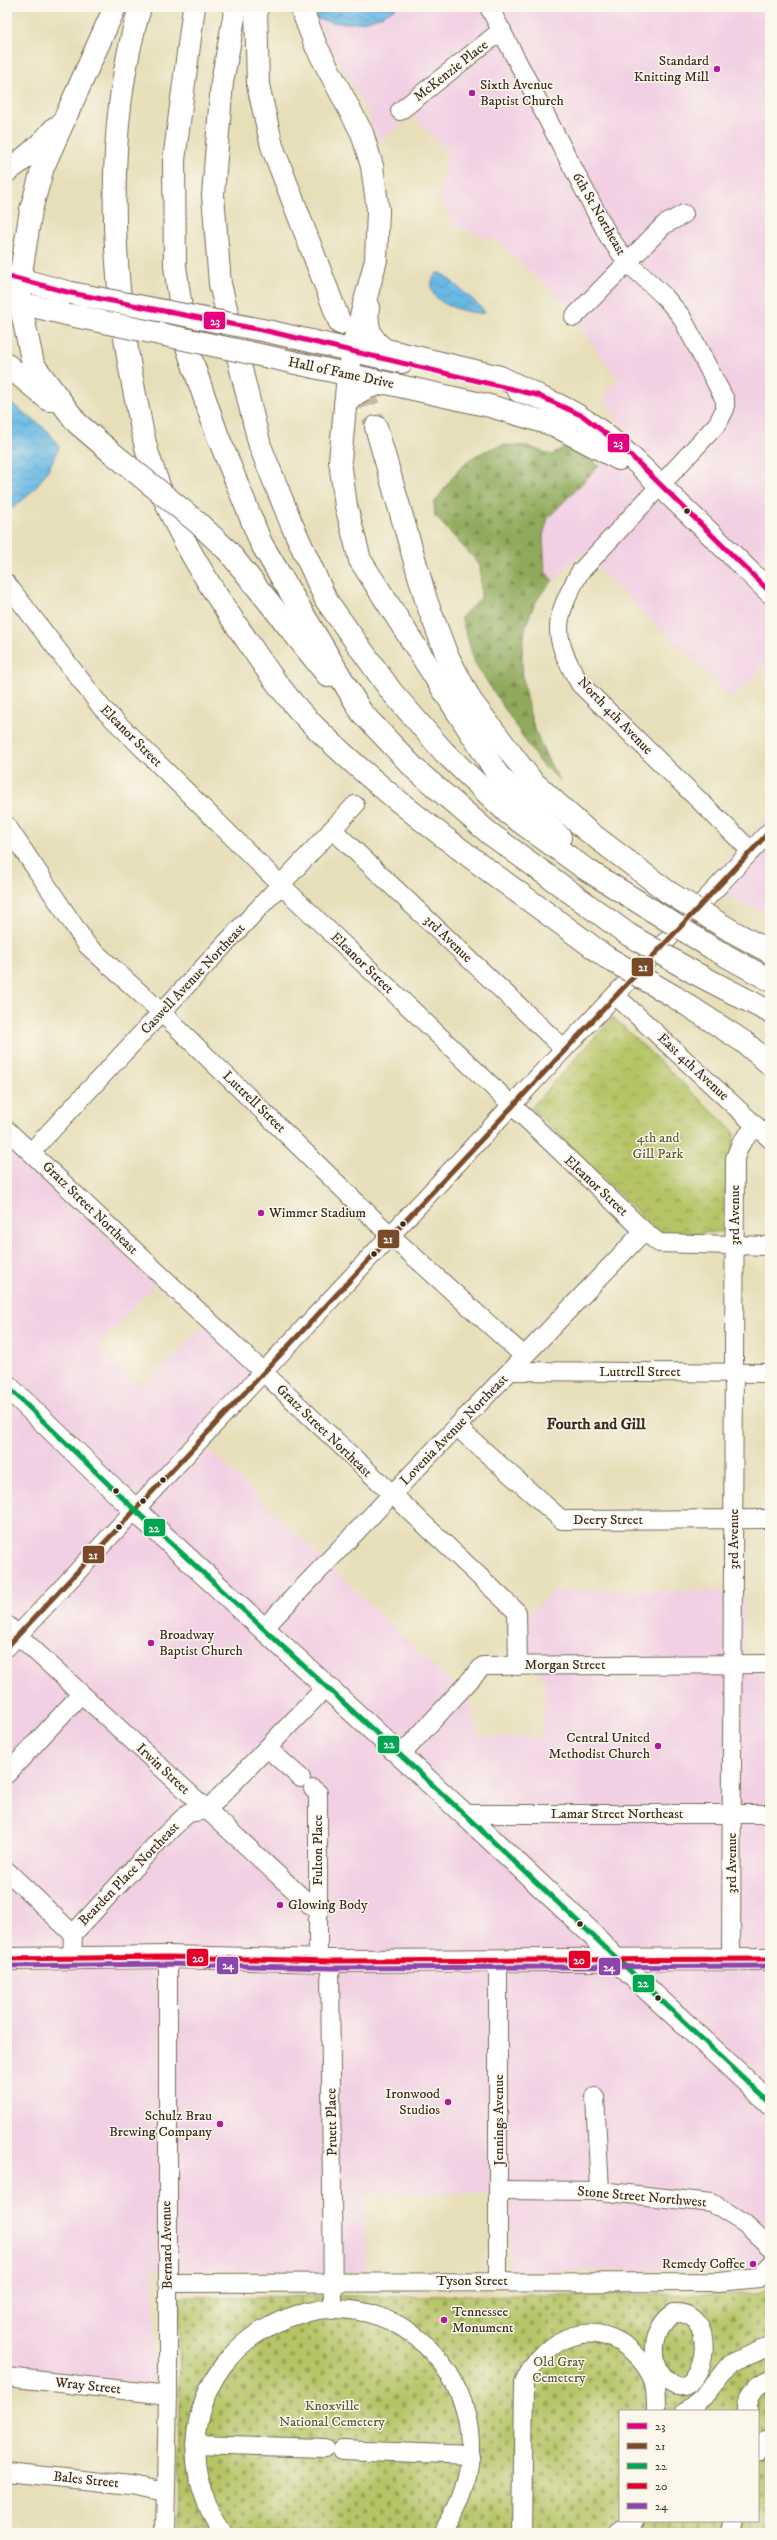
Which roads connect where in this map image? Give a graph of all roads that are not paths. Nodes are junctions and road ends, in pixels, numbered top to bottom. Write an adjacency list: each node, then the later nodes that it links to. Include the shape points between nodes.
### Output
1 (140, 7): 45 (main road, bridge, via 132,33 122,96 116,165 117,256 125,344 147,452 176,526 221,603 277,685 308,719 408,810 606,957 675,997 744,1042)
2 (194, 7): 31 (main road, via 174,160 175,266 186,344 217,434 261,543)
3 (236, 7): 38 (main road, via 224,74 213,195 220,284 260,446 292,525 326,600 391,691 444,752 508,813 584,868)
4 (256, 7): 18 (main road, via 258,85 272,146)
5 (301, 7): 14 (main road, via 316,46 362,133 372,166 378,210 376,260)
6 (489, 7): 8 (street, 6th St Northeast)
7 (110, 16): 9 (main road)
8 (502, 30): 10 (street, McKenzie Place); 13 (street, 6th St Northeast, via 589,201 609,237)
9 (70, 108): 11 (main road, via 45,140 20,163); 15 (main road, via 43,167)
10 (400, 111)
11 (7, 171)
12 (684, 214): 13 (street, via 664,225)
13 (627, 262): 17 (street); 25 (street, 6th St Northeast, via 664,296 681,316 725,400)
14 (372, 273): 19 (main road); 23 (main road, via 367,326 380,346 395,353 500,377)
15 (13, 278): 16 (main road); 19 (main road, Hall of Fame Drive, bridge)
16 (14, 302): 21 (main road, Hall of Fame Drive, bridge); 26 (main road, via 33,364)
17 (574, 317)
18 (340, 323)
19 (352, 350): 21 (main road); 23 (main road, Hall of Fame Drive)
20 (7, 365): 26 (main road)
21 (348, 375): 22 (main road, Hall of Fame Drive); 24 (main road)
22 (385, 383): 24 (main road, via 359,390); 28 (main road, Hall of Fame Drive, via 490,406 554,425 599,447)
23 (537, 395): 28 (main road, Hall of Fame Drive, via 582,416 618,444)
24 (345, 404): 38 (main road, via 340,461 346,506 360,560 498,775 556,833)
25 (724, 409): 28 (street, North 4th Avenue, via 718,423)
26 (77, 423): 31 (main road, bridge, via 197,522 228,551 313,660)
27 (376, 427): 39 (main road, bridge, via 427,603 446,653 471,701 532,781 585,830 668,892)
28 (660, 485): 30 (main road, Hall of Fame Drive); 36 (street, North 4th Avenue, via 580,572 564,601 557,629 563,656 580,684)
29 (7, 584): 37 (street, Eleanor Street, via 102,708)
30 (770, 592)
31 (362, 713): 43 (main road, bridge, via 416,770 489,833 629,935)
32 (355, 805): 34 (street, Caswell Avenue Northeast)
33 (7, 826): 42 (street, Luttrell Street, via 87,945)
34 (332, 829): 37 (street, Caswell Avenue Northeast); 44 (street, 3rd Avenue)
35 (770, 831): 36 (street)
36 (751, 851): 41 (street)
37 (282, 886): 42 (street, Caswell Avenue Northeast); 46 (street, Eleanor Street)
38 (623, 892): 40 (main road, bridge, via 712,948)
39 (770, 952)
40 (770, 980)
41 (615, 995): 44 (street); 47 (street, East 4th Avenue)
42 (161, 1012): 50 (street, Caswell Avenue Northeast); 52 (street, Luttrell Street)
43 (770, 1012)
44 (564, 1049): 46 (street)
45 (770, 1064)
46 (511, 1106): 51 (street, Eleanor Street); 52 (street)
47 (756, 1126): 49 (street, East 4th Avenue); 53 (street, 3rd Avenue, via 741,1144 735,1158)
48 (7, 1130): 50 (street, Gratz Street Northeast)
49 (770, 1139)
50 (31, 1152): 57 (street, Gratz Street Northeast)
51 (644, 1231): 53 (street, Eleanor Street, via 659,1243); 55 (street, Lovenia Avenue Northeast)
52 (390, 1235): 55 (street, Luttrell Street); 57 (street)
53 (736, 1246): 54 (street, Eleanor Street); 58 (street, 3rd Avenue)
54 (770, 1246)
55 (524, 1356): 56 (street, Lovenia Avenue Northeast)
56 (510, 1371): 58 (street, Luttrell Street); 61 (street, Lovenia Avenue Northeast)
57 (263, 1372): 62 (street, Gratz Street Northeast); 63 (street)
58 (735, 1372): 59 (street, Luttrell Street); 64 (street, 3rd Avenue)
59 (770, 1373)
60 (7, 1386): 63 (main road)
61 (457, 1427): 62 (street, Lovenia Avenue Northeast); 64 (street, Deery Street, via 562,1520)
62 (392, 1495): 66 (street, Lovenia Avenue Northeast); 70 (street, Gratz Street Northeast, via 517,1612)
63 (135, 1510): 66 (main road); 67 (street)
64 (734, 1519): 65 (street, Deery Street); 68 (street, 3rd Avenue)
65 (770, 1519)
66 (264, 1628): 71 (main road)
67 (11, 1636): 72 (street, Irwin Street)
68 (733, 1664): 69 (street, Morgan Street); 70 (street, Morgan Street); 77 (street, 3rd Avenue)
69 (770, 1664)
70 (518, 1666): 74 (street, Morgan Street, via 483,1666)
71 (326, 1687): 73 (street); 74 (main road)
72 (81, 1694): 75 (street); 76 (street, Irwin Street)
73 (267, 1748): 76 (street); 81 (street, Fulton Place, via 318,1793)
74 (400, 1756): 78 (main road)
75 (7, 1774)
76 (207, 1810): 81 (street, Irwin Street); 82 (street, Bearden Place Northeast, via 188,1813)
77 (732, 1813): 78 (street, Lamar Street Northeast); 79 (street, Lamar Street Northeast); 86 (street, 3rd Avenue)
78 (464, 1814): 89 (main road, via 590,1932)
79 (770, 1814)
80 (7, 1871): 82 (street)
81 (319, 1913): 90 (street, Fulton Place)
82 (73, 1934): 85 (street, Bearden Place Northeast)
83 (168, 1957): 85 (main road); 90 (main road); 99 (street, Bernard Avenue)
84 (7, 1959): 85 (main road)
85 (72, 1959)
86 (731, 1959): 87 (main road); 89 (main road)
87 (770, 1959)
88 (498, 1960): 89 (main road); 90 (main road); 93 (street, Jennings Avenue)
89 (616, 1960): 92 (main road)
90 (324, 1961): 98 (street, Pruett Place)
91 (595, 2097): 94 (street)
92 (770, 2103)
93 (499, 2190): 94 (street, Stone Street Northwest); 97 (street, Jennings Avenue)
94 (600, 2191): 95 (street, Stone Street Northwest, via 712,2203 744,2223)
95 (770, 2247)
96 (770, 2265): 97 (street, Tyson Street, via 759,2278 749,2280)
97 (498, 2281): 98 (street, Tyson Street)
98 (333, 2282): 99 (street, Tyson Street); 100 (street, Pruett Place)
99 (167, 2283): 104 (street, Bernard Avenue)
100 (332, 2310): 108 (street, via 312,2312 271,2325 237,2349 211,2383 199,2416); 109 (street, via 373,2315 392,2323 410,2333 440,2360 455,2383 467,2414)
101 (770, 2346): 106 (street, via 730,2364 704,2396)
102 (7, 2377): 104 (street, Wray Street)
103 (770, 2378): 107 (street, via 755,2387 749,2396)
104 (168, 2395): 111 (street, Bernard Avenue)
105 (656, 2410): 117 (street, via 653,2370 620,2341 596,2334 567,2338 538,2357 524,2383 522,2397)
106 (687, 2410)
107 (747, 2410)
108 (195, 2444): 109 (street); 115 (street, via 195,2461 203,2495)
109 (471, 2455): 116 (street, via 461,2500)
110 (7, 2472): 111 (street, Bales Street, via 131,2485)
111 (165, 2492): 114 (street, Bernard Avenue)
112 (634, 2522): 118 (street)
113 (733, 2522): 119 (street)
114 (165, 2533)
115 (224, 2533)
116 (442, 2533)
117 (522, 2533)
118 (617, 2533)
119 (729, 2533)

